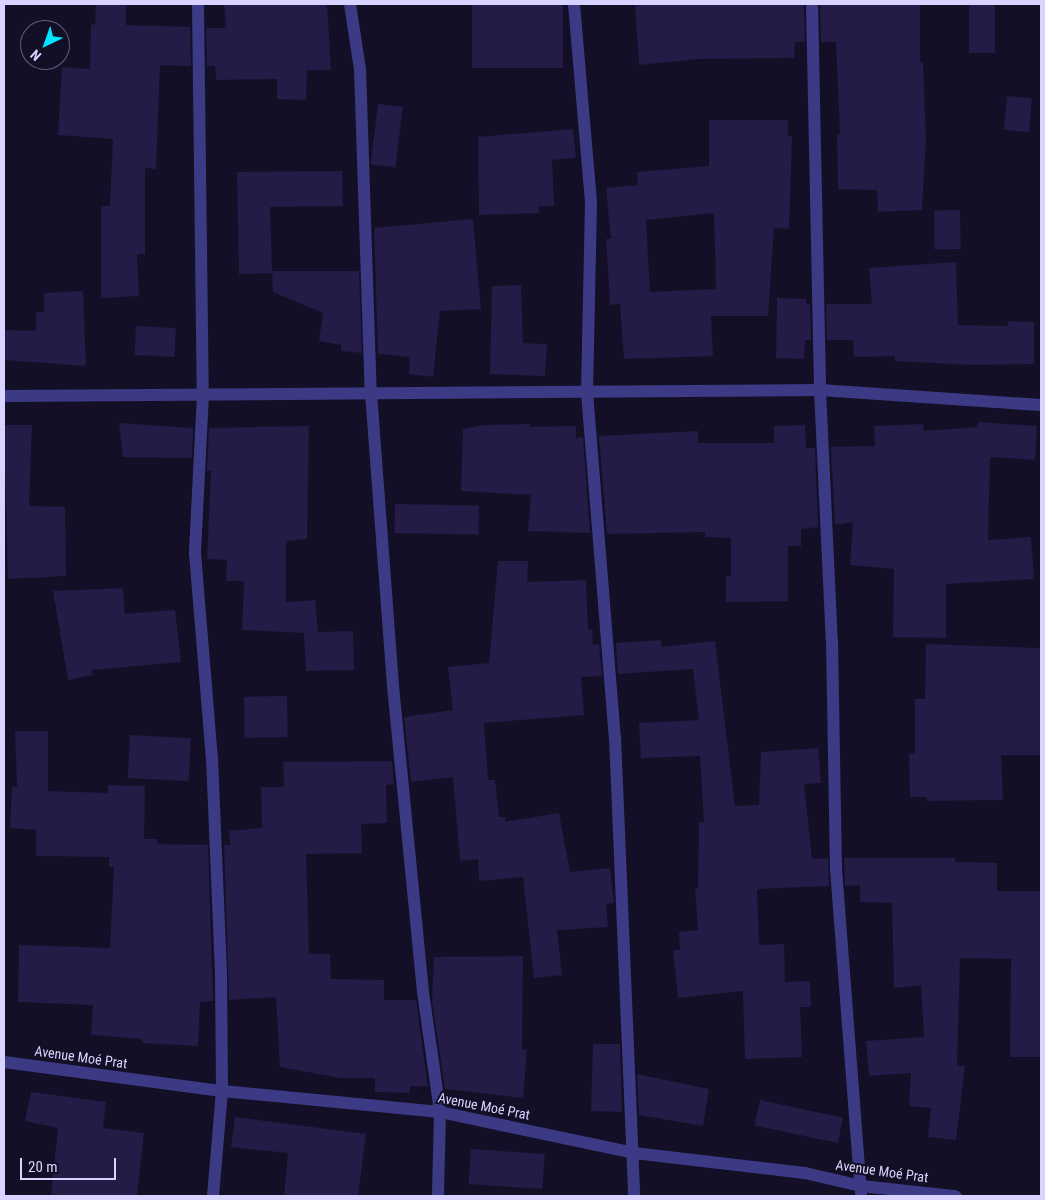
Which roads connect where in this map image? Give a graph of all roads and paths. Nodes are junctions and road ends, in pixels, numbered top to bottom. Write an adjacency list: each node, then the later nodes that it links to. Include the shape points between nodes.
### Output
1 (198, 4): 8 (street)
2 (350, 4): 7 (street, via 360,69)
3 (574, 4): 6 (street, via 591,202)
4 (812, 4): 5 (street)
5 (820, 390): 6 (street); 10 (street); 15 (street, via 832,642 836,869)
6 (587, 392): 7 (street); 14 (street, via 615,737 621,936)
7 (371, 393): 8 (street); 13 (street, via 392,686 423,992)
8 (203, 394): 9 (street); 12 (street, via 195,552 212,768 222,973)
9 (4, 396)
10 (1041, 405)
11 (4, 1062): 12 (street, Avenue Moé Prat)
12 (222, 1091): 13 (street, Avenue Moé Prat); 16 (street)
13 (440, 1112): 14 (street, Avenue Moé Prat); 17 (street)
14 (634, 1153): 15 (street, Avenue Moé Prat, via 805,1173); 18 (street)
15 (861, 1191): 19 (street, Avenue Moé Prat)
16 (213, 1196)
17 (438, 1196)
18 (634, 1196)
19 (955, 1196)

